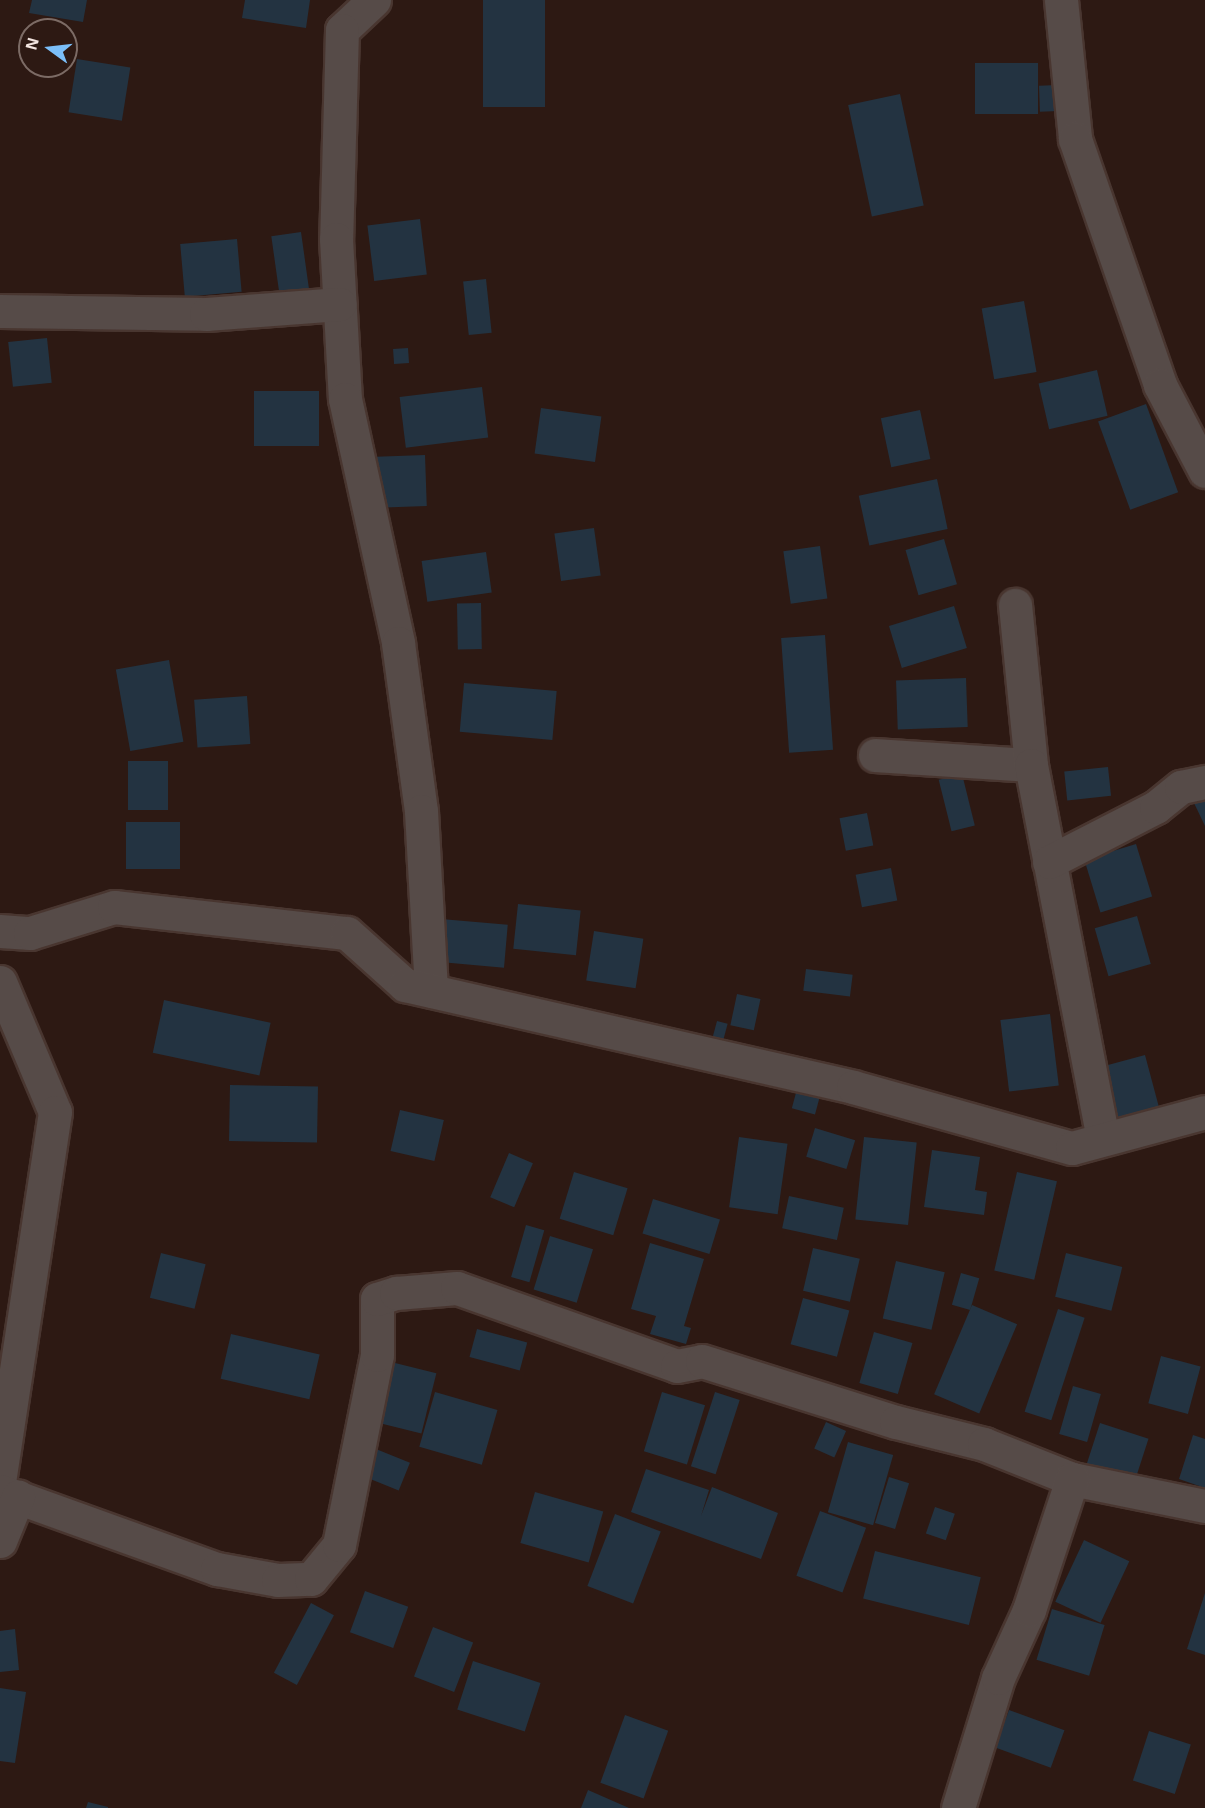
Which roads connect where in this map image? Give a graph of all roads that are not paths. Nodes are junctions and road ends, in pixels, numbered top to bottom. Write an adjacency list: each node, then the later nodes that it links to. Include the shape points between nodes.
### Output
1 (374, 0): 3 (street, via 342,30 336,239)
2 (1061, 0): 5 (street, via 1075,139 1160,385)
3 (340, 304): 4 (street, via 206,314); 13 (street, via 345,399 398,643 421,811)
4 (0, 311)
5 (1205, 471)
6 (1015, 605): 8 (street)
7 (875, 755): 8 (street)
8 (1031, 765): 10 (street)
9 (1205, 782): 10 (street, via 1180,787 1156,807)
10 (1049, 862): 15 (street)
11 (0, 931): 13 (street, via 30,933 114,907 347,933 405,985)
12 (0, 982): 17 (street, via 55,1112)
13 (431, 991): 15 (street, via 853,1087 1072,1148)
14 (1205, 1112): 15 (street)
15 (1103, 1139)
16 (1072, 1479): 17 (street, via 984,1444 896,1422 702,1361 677,1366 457,1288 396,1293 377,1299 377,1355 339,1545 311,1579 278,1580 217,1569); 18 (street); 20 (street, via 1029,1610 998,1678)
17 (6, 1488): 19 (street)
18 (1205, 1506)
19 (0, 1541)
20 (958, 1808)

